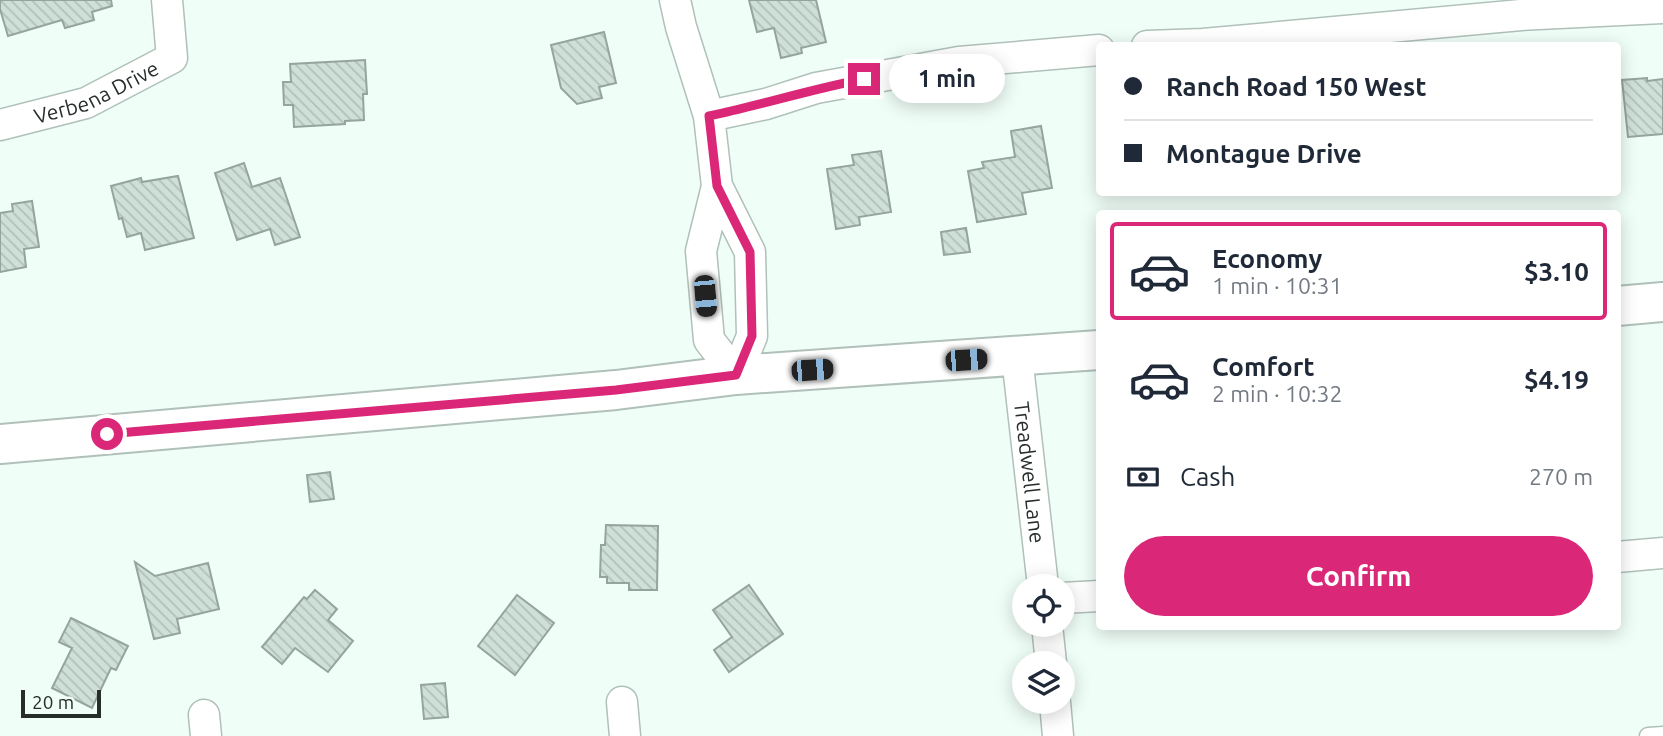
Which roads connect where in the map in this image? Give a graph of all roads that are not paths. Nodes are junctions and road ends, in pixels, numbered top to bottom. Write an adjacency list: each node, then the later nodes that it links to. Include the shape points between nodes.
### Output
1 (167, 0): 8 (street, Verbena Drive, via 172,58 86,103)
2 (675, 0): 7 (street)
3 (1519, 7): 4 (street, via 1618,12); 5 (street)
4 (1663, 8)
5 (1220, 42)
6 (1096, 50): 7 (street, via 959,62 816,88)
7 (709, 116): 9 (street)
8 (0, 125)
9 (717, 186): 14 (street, via 750,252 752,336); 14 (street, via 701,251 709,340)
10 (1663, 302): 11 (main road)
11 (1621, 306)
12 (1096, 350): 13 (main road)
13 (1017, 357): 14 (main road); 18 (street, Treadwell Lane)
14 (736, 375): 15 (main road, via 616,390)
15 (0, 444)
16 (1663, 553): 17 (street)
17 (1621, 557)
18 (1042, 574)
19 (1096, 596): 20 (street)
20 (1075, 597)
21 (622, 702): 24 (street)
22 (1056, 714): 25 (street)
23 (1663, 735): 26 (lane)
24 (625, 736)
25 (1058, 736)
26 (1648, 736)

